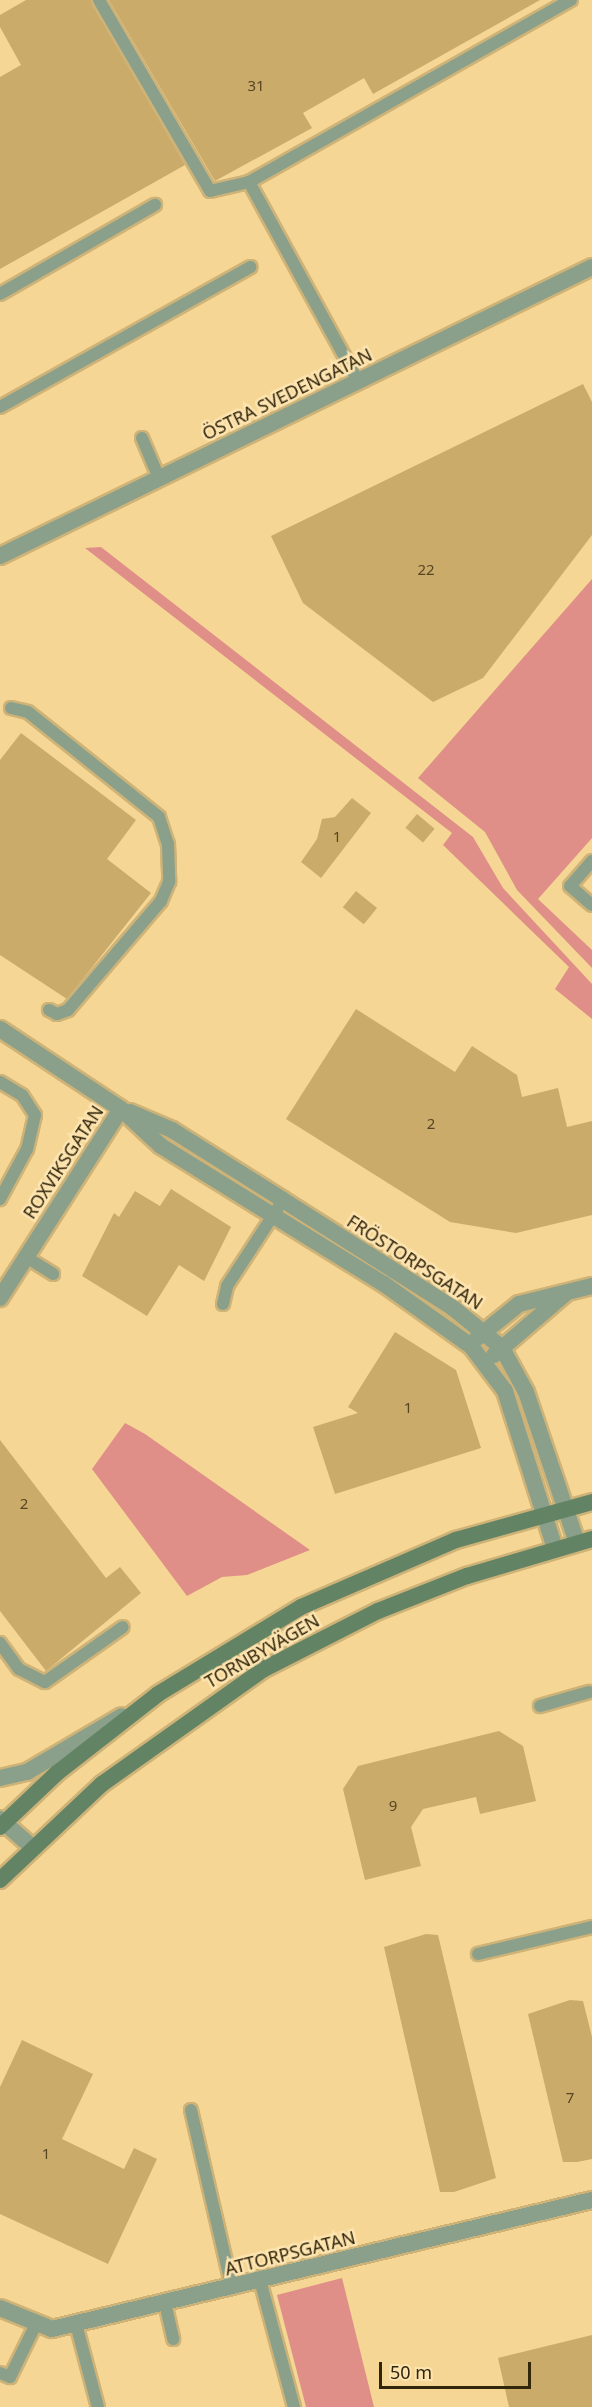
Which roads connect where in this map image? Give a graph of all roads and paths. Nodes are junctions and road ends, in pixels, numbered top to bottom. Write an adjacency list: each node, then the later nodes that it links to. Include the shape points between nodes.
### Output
1 (99, 0): 3 (lane, via 210,191)
2 (571, 0): 3 (lane)
3 (249, 182): 8 (lane)
4 (156, 205): 7 (lane)
5 (250, 267): 9 (lane)
6 (592, 267): 8 (street, ÖSTRA SVEDENGATAN)
7 (0, 294)
8 (358, 381): 11 (street, ÖSTRA SVEDENGATAN)
9 (0, 407)
10 (142, 438): 11 (lane)
11 (159, 478): 12 (street, ÖSTRA SVEDENGATAN)
12 (0, 556)
13 (11, 708): 16 (lane, via 28,712 159,817 168,844 170,882 161,901 68,1010 57,1014)
14 (592, 861): 15 (lane, via 570,886)
15 (592, 905)
16 (50, 1010)
17 (0, 1029): 19 (street, FRÖSTORPSGATAN)
18 (0, 1082): 20 (lane, via 22,1095 35,1115 27,1149)
19 (121, 1109): 21 (street, FRÖSTORPSGATAN, via 172,1130); 22 (street, FRÖSTORPSGATAN, via 161,1146); 23 (street, ROXVIKSGATAN)
20 (0, 1199)
21 (283, 1200): 22 (lane); 29 (street, FRÖSTORPSGATAN)
22 (271, 1218): 28 (lane, via 227,1286); 30 (street, FRÖSTORPSGATAN, via 384,1284)
23 (26, 1257): 24 (lane); 27 (street, ROXVIKSGATAN)
24 (53, 1274)
25 (592, 1286): 26 (street)
26 (568, 1292): 29 (street, via 536,1296 503,1312); 31 (street)
27 (0, 1298)
28 (223, 1304)
29 (484, 1330): 30 (street); 31 (street, FRÖSTORPSGATAN)
30 (471, 1346): 32 (street, FRÖSTORPSGATAN)
31 (502, 1348): 32 (street); 34 (street, FRÖSTORPSGATAN, via 526,1392)
32 (487, 1362): 35 (street, FRÖSTORPSGATAN, via 512,1408)
33 (592, 1502): 34 (main road, TORNBYVÄGEN)
34 (566, 1508): 35 (main road, TORNBYVÄGEN); 36 (street, FRÖSTORPSGATAN)
35 (544, 1514): 37 (street, FRÖSTORPSGATAN); 40 (main road, TORNBYVÄGEN, via 456,1540 351,1583 243,1639)
36 (584, 1541): 37 (main road, TORNBYVÄGEN)
37 (555, 1549): 45 (main road, TORNBYVÄGEN, via 378,1611 264,1669 150,1745)
38 (123, 1627): 39 (lane, via 45,1682 19,1669)
39 (0, 1643)
40 (159, 1694): 43 (street, via 27,1772); 44 (main road, TORNBYVÄGEN)
41 (591, 1696): 42 (lane)
42 (540, 1706)
43 (0, 1778)
44 (1, 1819): 45 (street)
45 (32, 1847): 46 (main road, TORNBYVÄGEN)
46 (0, 1880)
47 (592, 1926): 48 (lane)
48 (478, 1954)
49 (191, 2110): 52 (lane)
50 (592, 2200): 51 (street, ATTORPSGATAN)
51 (260, 2280): 52 (street, ATTORPSGATAN); 60 (lane)
52 (232, 2286): 53 (street, ATTORPSGATAN)
53 (165, 2303): 56 (street, ATTORPSGATAN); 57 (lane)
54 (0, 2308): 55 (street, ATTORPSGATAN)
55 (36, 2324): 56 (street, ATTORPSGATAN, via 52,2329); 58 (lane, via 10,2377)
56 (76, 2324): 59 (lane)
57 (173, 2339)
58 (0, 2373)
59 (98, 2407)
60 (294, 2407)

